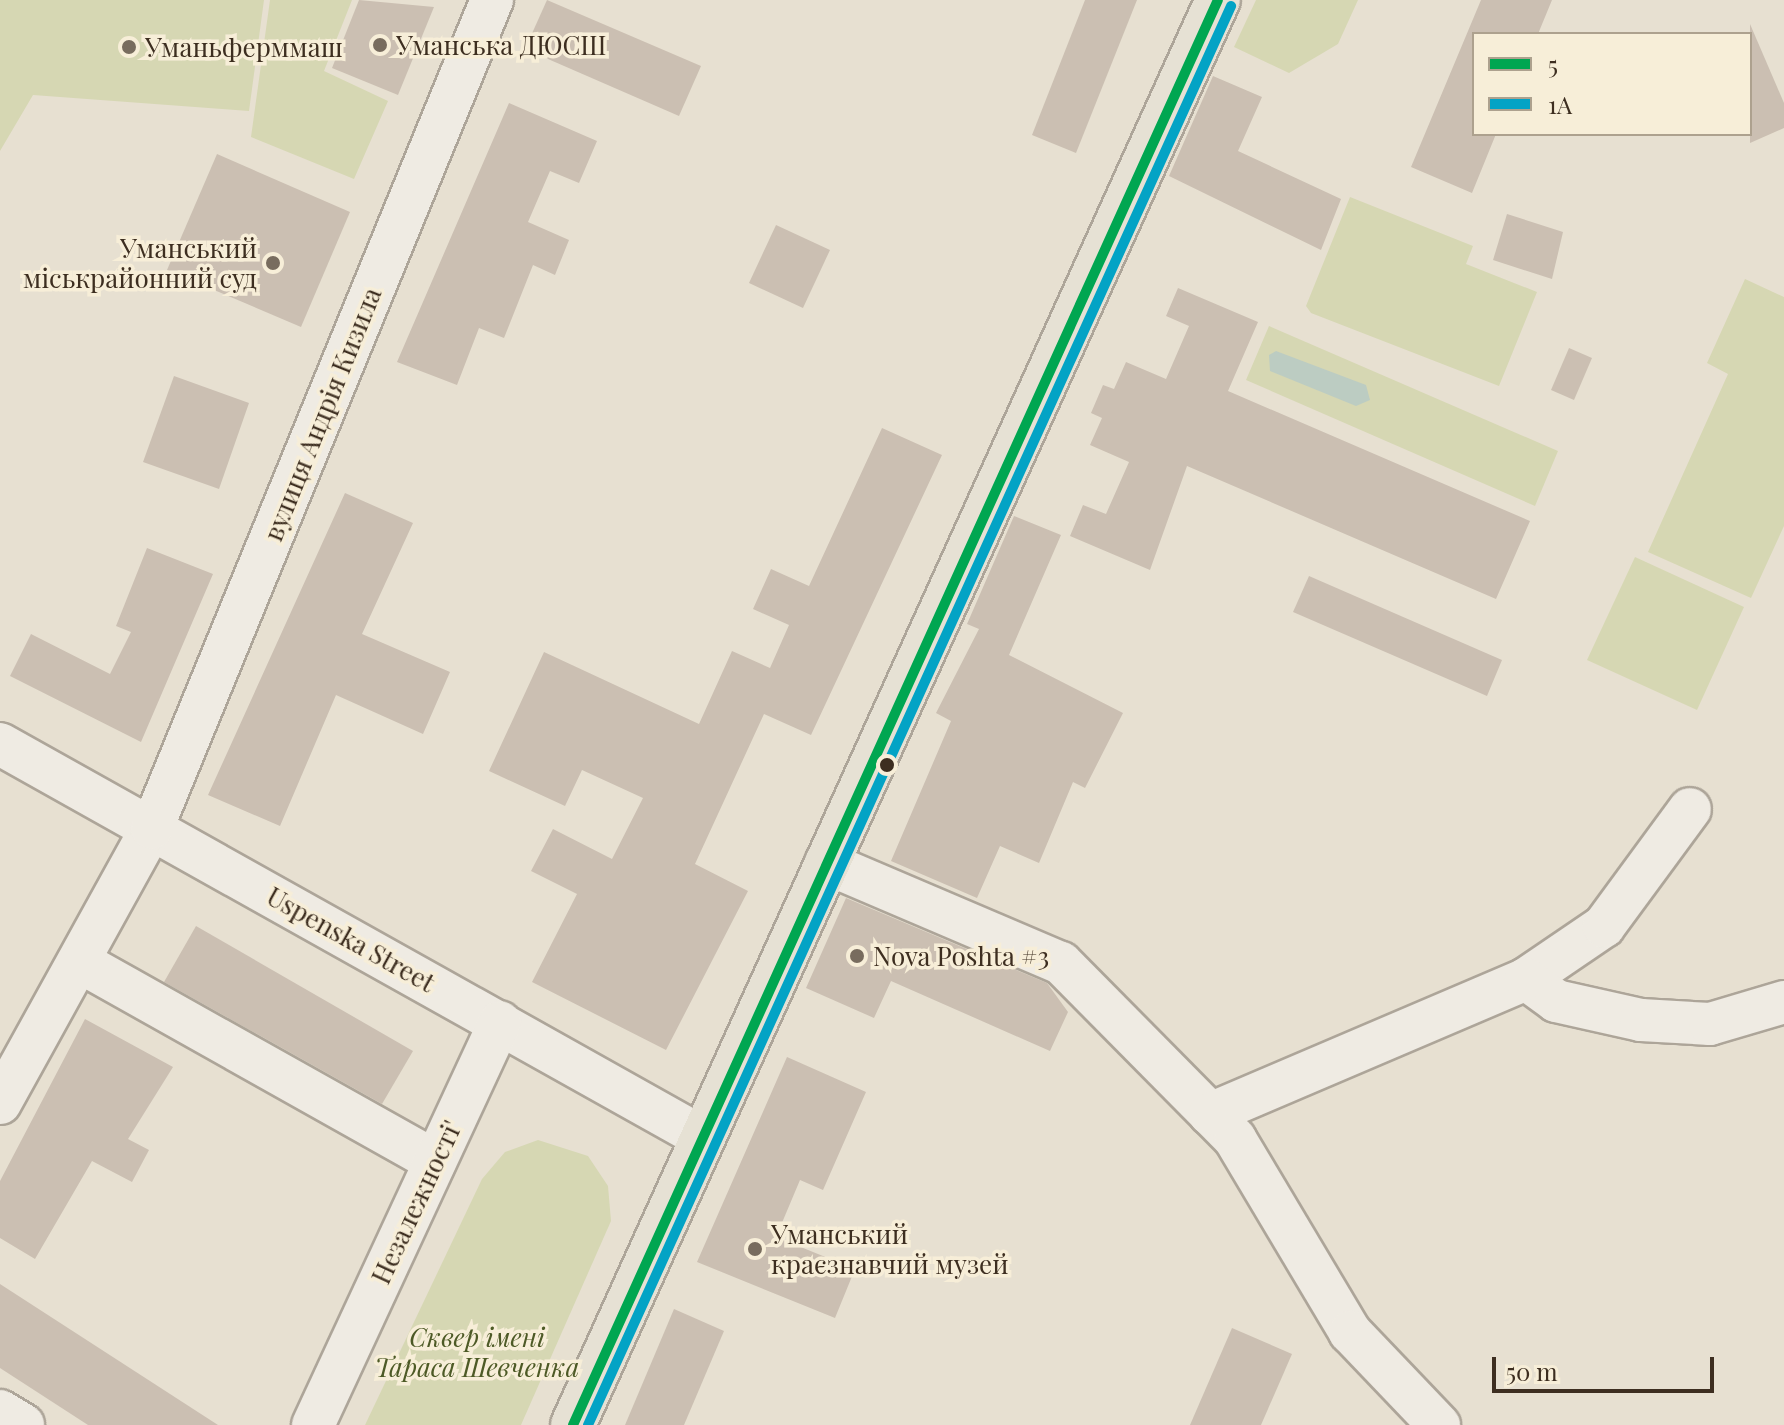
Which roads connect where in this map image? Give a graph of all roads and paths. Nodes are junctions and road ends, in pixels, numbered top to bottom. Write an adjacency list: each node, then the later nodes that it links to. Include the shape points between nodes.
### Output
1 (492, 0): 5 (street, вулиця Андрія Кизила)
2 (1218, 0): 6 (main road)
3 (0, 744): 5 (street, Uspenska Street)
4 (1690, 809): 8 (street, via 1604,926)
5 (152, 828): 7 (street, вулиця Андрія Кизила); 10 (street, Uspenska Street)
6 (826, 863): 13 (street, via 1061,963); 14 (main road)
7 (80, 962): 11 (street, вулиця Андрія Кизила); 15 (street)
8 (1526, 979): 9 (street, via 1556,1001 1641,1020 1710,1024); 13 (street)
9 (1784, 1002)
10 (500, 1022): 14 (street, Uspenska Street); 15 (street, Незалежності')
11 (14, 1047): 12 (street, вулиця Андрія Кизила)
12 (0, 1103)
13 (1210, 1114): 20 (street, via 1235,1139 1350,1332)
14 (702, 1137): 19 (main road)
15 (435, 1161): 18 (street, Незалежності')
16 (0, 1411): 17 (street)
17 (23, 1425)
18 (313, 1425)
19 (573, 1425)
20 (1439, 1425)

